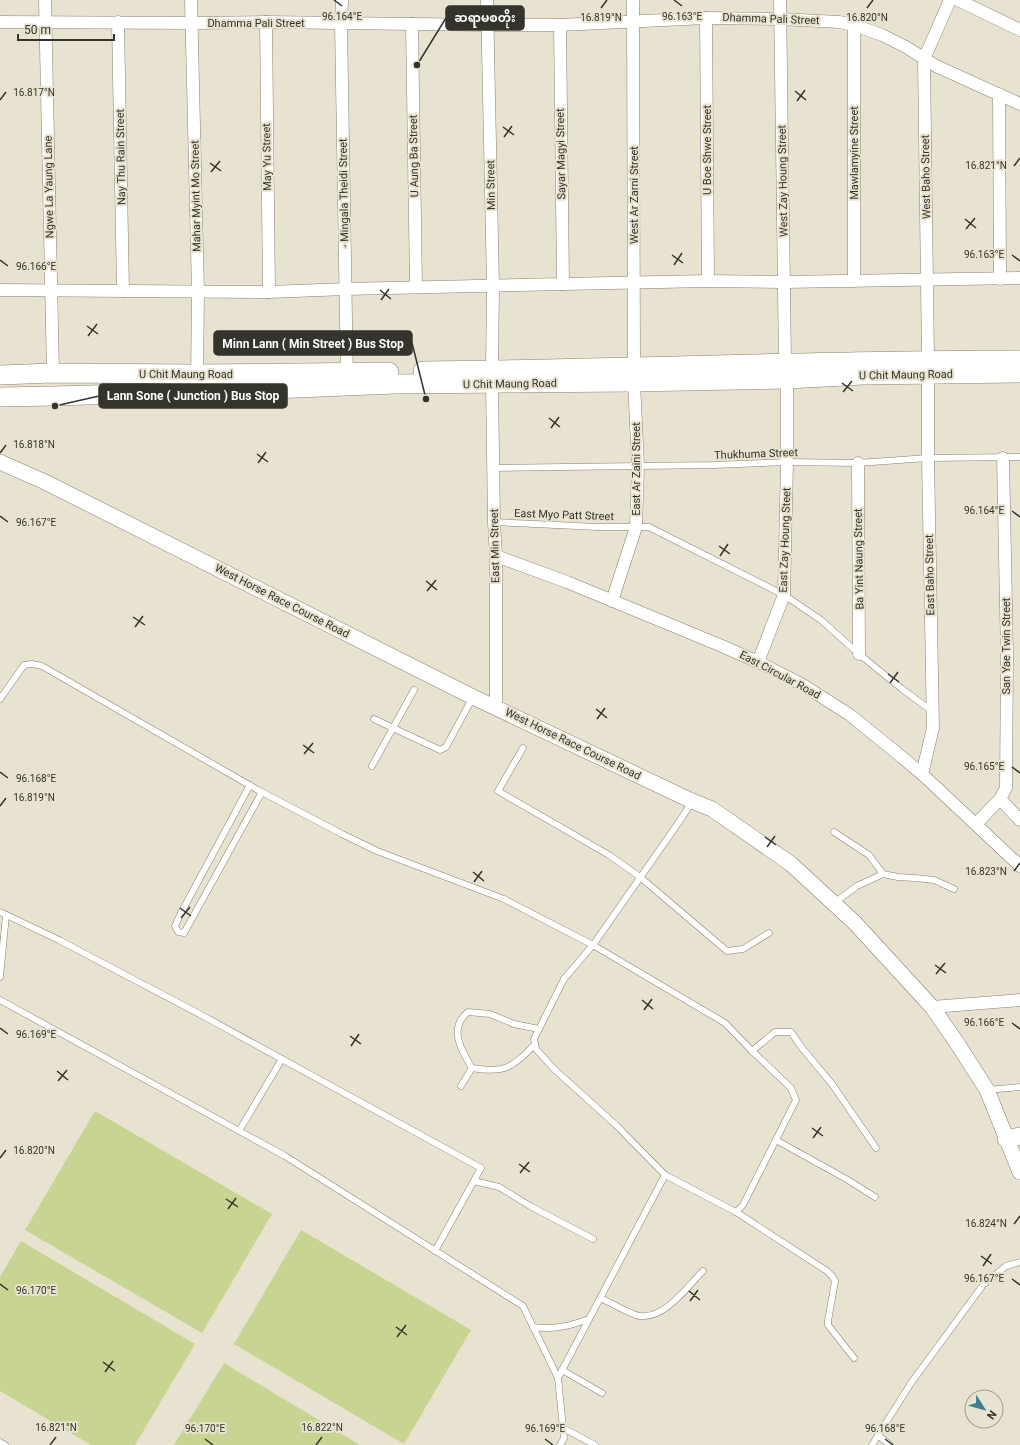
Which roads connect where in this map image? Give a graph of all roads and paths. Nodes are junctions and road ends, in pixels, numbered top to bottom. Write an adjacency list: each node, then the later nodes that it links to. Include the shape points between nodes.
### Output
1 (45, 0): 11 (street, Ngwe La Yaung Lane)
2 (191, 0): 16 (street, Mahar Myint Mo Street)
3 (342, 0): 17 (street, - Mingala Theidi Street)
4 (487, 0): 19 (street, Min Street)
5 (633, 0): 15 (street, West Ar Zarni Street)
6 (780, 0): 10 (street, West Zay Houng Street)
7 (950, 0): 23 (street, West Baho Street)
8 (958, 0): 22 (street)
9 (706, 18): 10 (street, Dhamma Pali Street); 15 (street, Dhamma Pali Street); 29 (street, U Boe Shwe Street)
10 (780, 19): 21 (street, Dhamma Pali Street); 31 (street, West Zay Houng Street)
11 (45, 21): 12 (street, Dhamma Pali Street); 13 (street, Dhamma Pali Street); 38 (street, Ngwe La Yaung Lane)
12 (0, 22)
13 (118, 22): 16 (street, Dhamma Pali Street); 39 (street, Nay Thu Rain Street)
14 (266, 22): 16 (street, Dhamma Pali Street); 17 (street, Dhamma Pali Street); 41 (street, May Yu Street)
15 (633, 22): 20 (street, Dhamma Pali Street); 32 (street, West Ar Zarni Street)
16 (192, 23): 40 (street, Mahar Myint Mo Street)
17 (341, 23): 18 (street, Dhamma Pali Street); 36 (street, - Mingala Theidi Street)
18 (412, 24): 19 (street, Dhamma Pali Street); 35 (street, U Aung Ba Street)
19 (487, 25): 20 (street, Dhamma Pali Street); 34 (street, Min Street)
20 (560, 25): 33 (street, Sayar Magyi Street)
21 (854, 25): 23 (street, Dhamma Pali Street, via 882,35); 30 (street, Mawlamyine Street)
22 (1020, 30)
23 (924, 59): 24 (street, Dhamma Pali Street); 28 (street, West Baho Street)
24 (999, 94): 25 (street, Dhamma Pali Street); 26 (street)
25 (1020, 104)
26 (1000, 278): 27 (street); 28 (street)
27 (1020, 278)
28 (927, 280): 30 (street); 43 (street, West Baho Street)
29 (708, 281): 31 (street); 32 (street)
30 (854, 281): 31 (street)
31 (785, 282): 44 (street, West Zay Houng Street)
32 (634, 283): 33 (street); 48 (street, West Ar Zarni Street)
33 (563, 284): 34 (street)
34 (494, 286): 35 (street); 49 (street, Min Street)
35 (416, 287): 36 (street)
36 (346, 289): 41 (street); 50 (street, - Mingala Theidi Street)
37 (0, 290): 38 (street)
38 (51, 290): 39 (street); 45 (street, Ngwe La Yaung Lane)
39 (123, 291): 40 (street)
40 (198, 292): 41 (street); 51 (street, Mahar Myint Mo Street)
41 (269, 292)
42 (1020, 360): 43 (main road, U Chit Maung Road)
43 (928, 367): 44 (main road, U Chit Maung Road); 46 (main road, U Chit Maung Road); 54 (street, East Baho Street)
44 (786, 371): 48 (main road, U Chit Maung Road); 57 (street, East Zay Houng Steet)
45 (53, 373): 47 (main road, U Chit Maung Road); 51 (main road, U Chit Maung Road)
46 (1020, 373)
47 (0, 375)
48 (634, 375): 49 (main road, U Chit Maung Road); 59 (street, East Ar Zaini Street)
49 (492, 377): 50 (main road, U Chit Maung Road); 60 (street, East Min Street)
50 (347, 379): 51 (main road, U Chit Maung Road)
51 (197, 383): 52 (main road, U Chit Maung Road, via 53,396)
52 (0, 397)
53 (1020, 457): 55 (lane, Thukhuma Street)
54 (928, 458): 55 (lane, Thukhuma Street); 58 (lane, Thukhuma Street); 72 (street, East Baho Street)
55 (1004, 458): 80 (street, San Yae Twin Street, via 1006,788)
56 (0, 462): 69 (street, West Horse Race Course Road, via 45,482)
57 (787, 462): 58 (lane, Thukhuma Street); 59 (lane, Thukhuma Street); 64 (street, East Zay Houng Steet)
58 (858, 463): 66 (street, Ba Yint Naung Street)
59 (638, 466): 60 (lane, Thukhuma Street); 62 (street, East Ar Zaini Street)
60 (494, 468): 61 (street, East Min Street)
61 (494, 522): 62 (lane, East Myo Patt Street); 63 (street, East Min Street)
62 (636, 527): 64 (lane, East Myo Patt Street, via 649,527); 65 (street, East Ar Zaini Street)
63 (496, 556): 65 (street, East Circular Road); 71 (street, East Min Street)
64 (784, 595): 66 (lane, East Myo Patt Street, via 821,620); 67 (street, East Zay Houng Steet)
65 (612, 601): 67 (street, East Circular Road)
66 (859, 654): 72 (lane, East Myo Patt Street)
67 (758, 662): 77 (street, East Circular Road, via 850,714)
68 (414, 690): 74 (lane)
69 (473, 697): 71 (street, West Horse Race Course Road); 74 (lane, via 443,750)
70 (0, 699): 78 (lane, via 24,665 42,666)
71 (496, 707): 81 (street, West Horse Race Course Road)
72 (932, 711): 77 (street, East Baho Street, via 933,728)
73 (374, 719): 74 (lane)
74 (393, 729): 76 (lane)
75 (523, 748): 87 (lane, via 498,791 609,855)
76 (372, 766)
77 (922, 774): 83 (street, East Circular Road)
78 (250, 785): 79 (lane); 79 (lane, via 180,912 175,926 178,932 184,933)
79 (262, 792): 92 (lane, via 377,851 504,899)
80 (1000, 799): 82 (street); 83 (street, San Yae Twin Street)
81 (692, 801): 87 (lane); 89 (street, West Horse Race Course Road, via 712,809 790,864)
82 (1020, 820)
83 (976, 824): 85 (street, East Circular Road)
84 (834, 832): 86 (lane, via 869,855)
85 (1020, 866)
86 (883, 874): 88 (lane, via 898,878 934,880); 89 (lane, via 857,886)
87 (640, 877): 91 (lane, via 727,951 743,949); 92 (lane)
88 (954, 889)
89 (834, 903): 96 (street, West Horse Race Course Road, via 855,922)
90 (3, 914): 93 (lane); 100 (lane, via 73,948)
91 (769, 934)
92 (593, 945): 97 (lane, via 564,979); 99 (lane, via 725,1023)
93 (0, 977)
94 (0, 1000): 105 (lane)
95 (1020, 1000): 96 (street)
96 (932, 1008): 104 (street, West Horse Race Course Road)
97 (539, 1029): 98 (lane, via 534,1039); 101 (lane, via 514,1024 490,1014 468,1012 458,1026 458,1043)
98 (535, 1044): 101 (lane, via 520,1060 505,1069 489,1071); 110 (lane, via 536,1049 554,1069 616,1125)
99 (752, 1051): 107 (lane, via 791,1088 796,1100); 108 (lane, via 774,1032 791,1032 832,1084)
100 (282, 1059): 105 (lane); 111 (lane, via 481,1168)
101 (472, 1068): 102 (lane)
102 (461, 1086)
103 (1020, 1088): 104 (lane)
104 (987, 1090): 106 (street, West Horse Race Course Road)
105 (239, 1131): 115 (lane, via 285,1156)
106 (1013, 1138): 109 (street, West Horse Race Course Road)
107 (776, 1140): 112 (lane); 113 (lane)
108 (876, 1148)
109 (1020, 1172)
110 (665, 1175): 113 (lane); 118 (lane)
111 (474, 1181): 114 (lane, via 499,1187); 115 (lane)
112 (875, 1197)
113 (736, 1212): 121 (lane, via 832,1276 835,1282 828,1325)
114 (592, 1239)
115 (435, 1251): 120 (lane, via 523,1306)
116 (1020, 1262): 126 (lane, via 1006,1266 983,1285 911,1383)
117 (703, 1270): 118 (lane, via 666,1310 654,1316 639,1316)
118 (600, 1298): 119 (lane)
119 (589, 1319): 120 (lane, via 569,1326 544,1329); 122 (lane)
120 (533, 1327): 123 (lane)
121 (854, 1358)
122 (562, 1370): 123 (lane); 124 (lane)
123 (558, 1378): 125 (lane)
124 (602, 1393)
125 (563, 1428): 129 (lane, via 564,1438); 130 (lane)
126 (878, 1435): 131 (lane); 132 (lane)
127 (0, 1442): 128 (lane)
128 (4, 1445)
129 (560, 1445)
130 (595, 1445)
131 (872, 1445)
132 (890, 1445)

